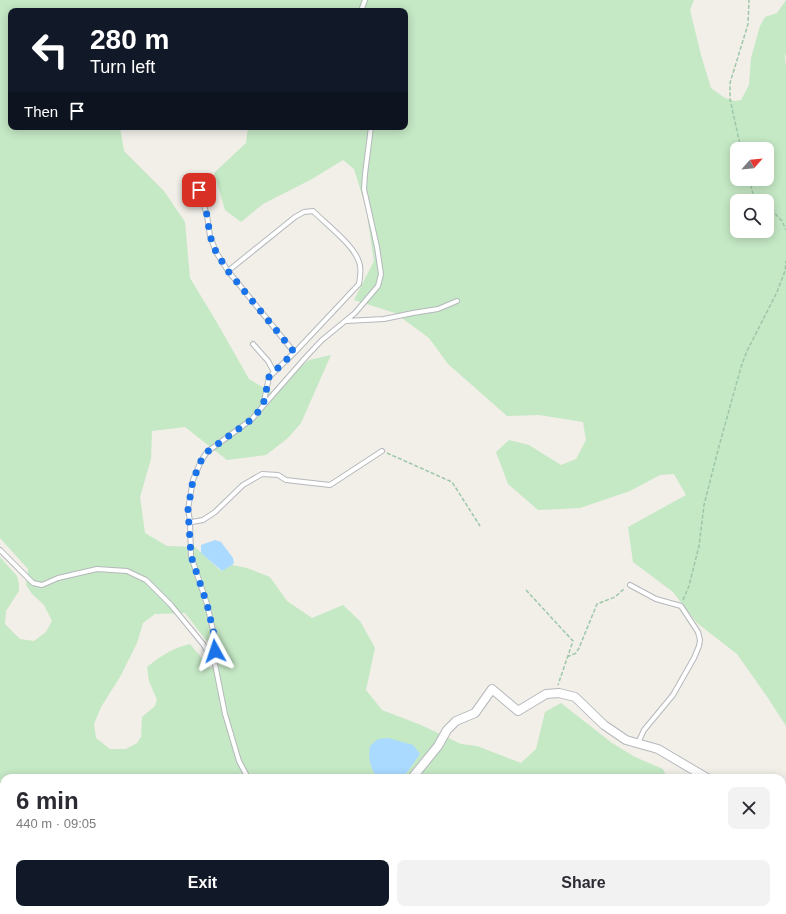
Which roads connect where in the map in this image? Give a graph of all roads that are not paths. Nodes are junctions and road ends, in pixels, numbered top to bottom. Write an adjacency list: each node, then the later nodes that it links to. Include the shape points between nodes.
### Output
1 (371, 130): 5 (lane, via 364,189 381,274 378,286)
2 (199, 190): 3 (lane, via 210,236)
3 (228, 271): 7 (lane); 7 (lane, via 304,212 313,211 354,250 360,263 359,284)
4 (456, 301): 5 (lane, via 438,309 384,319)
5 (345, 321): 9 (lane, via 322,340)
6 (253, 344): 8 (lane)
7 (294, 352): 8 (lane)
8 (274, 372): 9 (lane, via 269,377)
9 (263, 406): 11 (lane, via 252,419 207,452 201,461 193,480 188,509)
10 (382, 451): 11 (lane, via 330,485 286,480 278,475 262,474 243,485 203,520)
11 (190, 521): 14 (lane, via 191,556 207,604 215,639)
12 (0, 550): 14 (lane, via 33,583 42,585 58,578 97,569 127,571 146,580 171,605 203,644)
13 (630, 585): 15 (lane, via 656,599 681,606 698,632 700,640 673,694 644,730)
14 (215, 664): 16 (lane, via 225,714 239,761)
15 (638, 743): 17 (street, via 626,740 604,725 575,697 559,692 546,694 518,711 492,689 475,714 456,721 447,730 438,746); 18 (street, via 658,749)
16 (246, 774)
17 (415, 774)
18 (700, 774)

